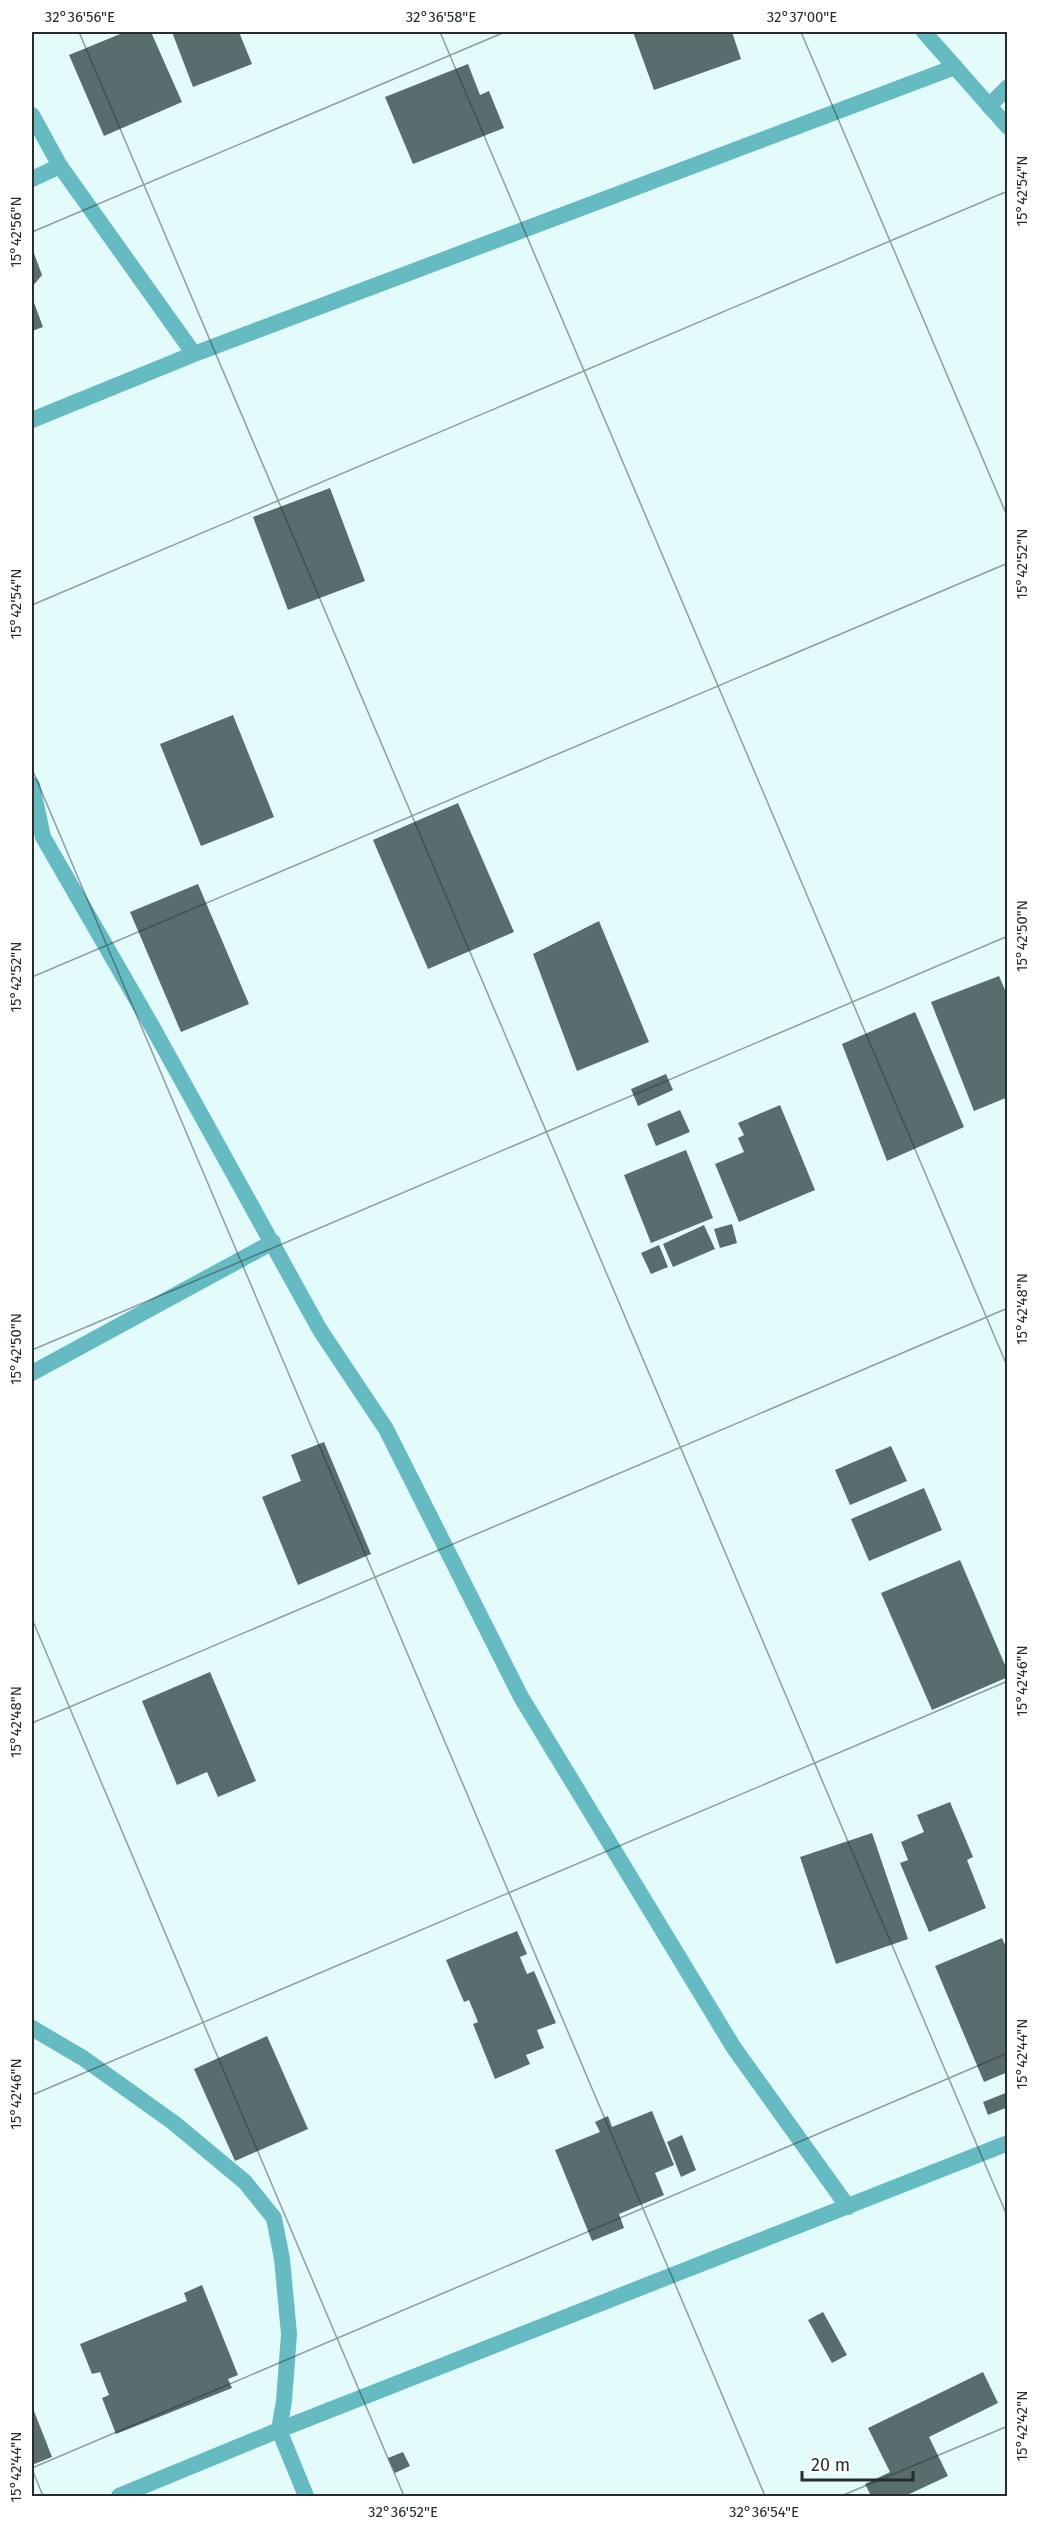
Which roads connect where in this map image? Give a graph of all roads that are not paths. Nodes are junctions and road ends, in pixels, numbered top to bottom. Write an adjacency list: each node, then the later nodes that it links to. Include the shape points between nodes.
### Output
1 (924, 32): 2 (street)
2 (955, 67): 4 (street); 9 (street)
3 (1008, 87): 4 (street)
4 (989, 106): 6 (street)
5 (32, 115): 7 (street)
6 (1008, 127)
7 (60, 166): 8 (street); 9 (street)
8 (32, 179)
9 (194, 354): 10 (street)
10 (32, 420)
11 (32, 785): 12 (street, via 43,837)
12 (273, 1242): 13 (street); 16 (street, via 320,1330 386,1429 521,1697 734,2048)
13 (32, 1373)
14 (32, 2028): 17 (street, via 83,2058 174,2123 245,2182 274,2218 289,2334)
15 (1008, 2143): 16 (street)
16 (848, 2207): 17 (street)
17 (279, 2430): 18 (street); 19 (street)
18 (119, 2496)
19 (306, 2496)

